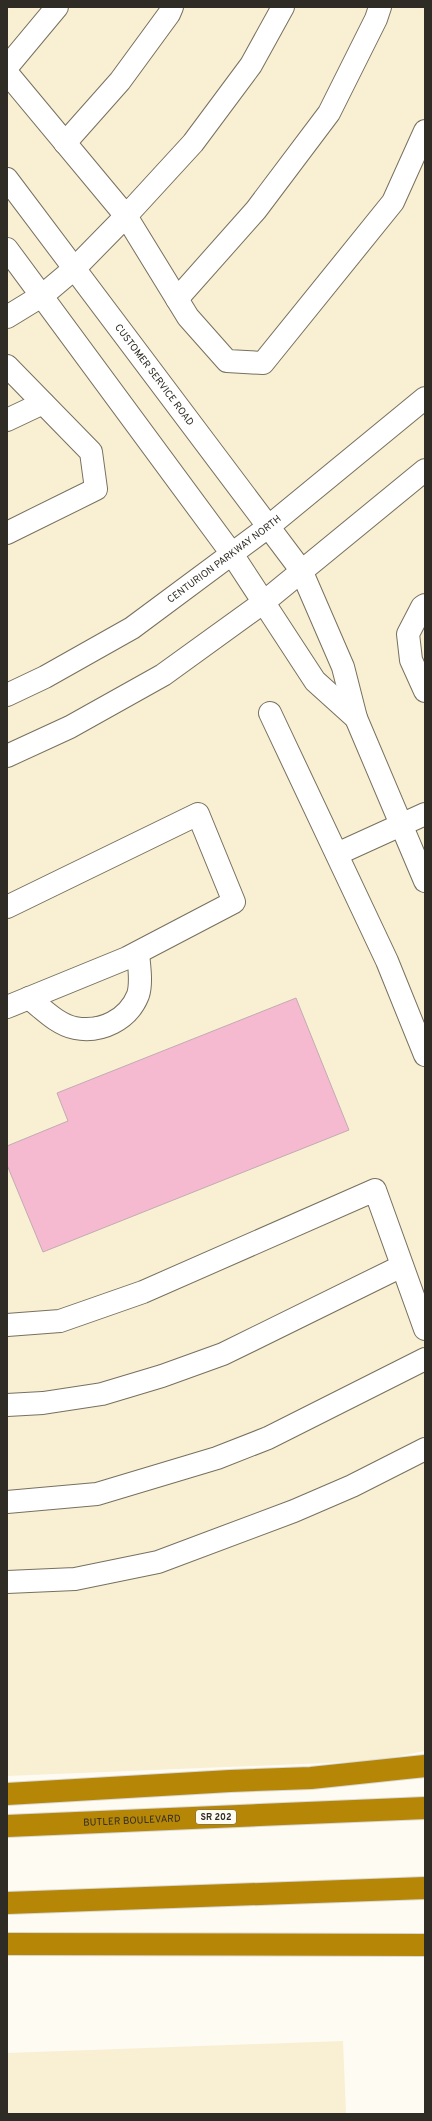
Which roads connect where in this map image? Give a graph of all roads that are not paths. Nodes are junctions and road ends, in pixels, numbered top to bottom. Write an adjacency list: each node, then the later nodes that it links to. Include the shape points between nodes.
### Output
1 (57, 7): 5 (street)
2 (172, 7): 8 (street, via 120,81)
3 (283, 7): 10 (street, via 251,65 193,143)
4 (380, 7): 14 (street, via 329,113 256,210)
5 (7, 67)
6 (7, 73): 8 (street)
7 (425, 131): 14 (street, via 393,202 263,363 227,361 188,317)
8 (65, 143): 10 (street)
9 (7, 179): 12 (street, CUSTOMER SERVICE ROAD)
10 (126, 216): 12 (street); 14 (street)
11 (7, 249): 13 (street)
12 (75, 268): 13 (street); 21 (street, CUSTOMER SERVICE ROAD)
13 (42, 295): 15 (street); 23 (street)
14 (177, 299)
15 (7, 317)
16 (7, 366): 18 (street)
17 (425, 398): 21 (street, CENTURION PARKWAY NORTH)
18 (43, 403): 19 (street); 22 (street, via 91,452 96,490)
19 (7, 420)
20 (425, 470): 24 (street)
21 (268, 527): 23 (street, CENTURION PARKWAY NORTH); 24 (street, CUSTOMER SERVICE ROAD)
22 (7, 533)
23 (232, 554): 25 (street); 28 (street, CENTURION PARKWAY NORTH, via 132,628 45,677)
24 (301, 570): 25 (street); 30 (street, CUSTOMER SERVICE ROAD, via 343,666)
25 (264, 602): 30 (street, via 315,681); 31 (street, via 163,675 70,727)
26 (425, 605): 27 (street, via 408,634 411,660)
27 (425, 690)
28 (7, 694)
29 (270, 713): 34 (street)
30 (356, 718): 33 (street, CUSTOMER SERVICE ROAD)
31 (7, 756)
32 (425, 814): 33 (street)
33 (400, 827): 34 (street); 35 (street, CUSTOMER SERVICE ROAD)
34 (337, 854): 40 (street, via 387,960)
35 (425, 881)
36 (7, 907): 37 (street, via 198,814 234,902)
37 (138, 952): 38 (street); 38 (street, via 138,994 127,1012 115,1022 97,1028 75,1028 60,1022)
38 (29, 998): 39 (street)
39 (7, 1007)
40 (425, 1055)
41 (402, 1266): 42 (street, via 375,1190 143,1292 60,1321); 43 (street); 45 (street, via 223,1354 102,1394 43,1403)
42 (7, 1325)
43 (425, 1329)
44 (425, 1359): 47 (street, via 268,1438 217,1458 97,1494)
45 (7, 1405)
46 (425, 1449): 48 (street, via 352,1486 294,1511 158,1562 74,1579)
47 (7, 1502)
48 (7, 1582)
49 (425, 1766): 50 (highway, via 311,1778)
50 (7, 1794)
51 (425, 1808): 52 (highway, BUTLER BOULEVARD / SR 202)
52 (7, 1826)
53 (425, 1888): 54 (highway)
54 (7, 1903)
55 (7, 1944): 56 (highway)
56 (425, 1945)

